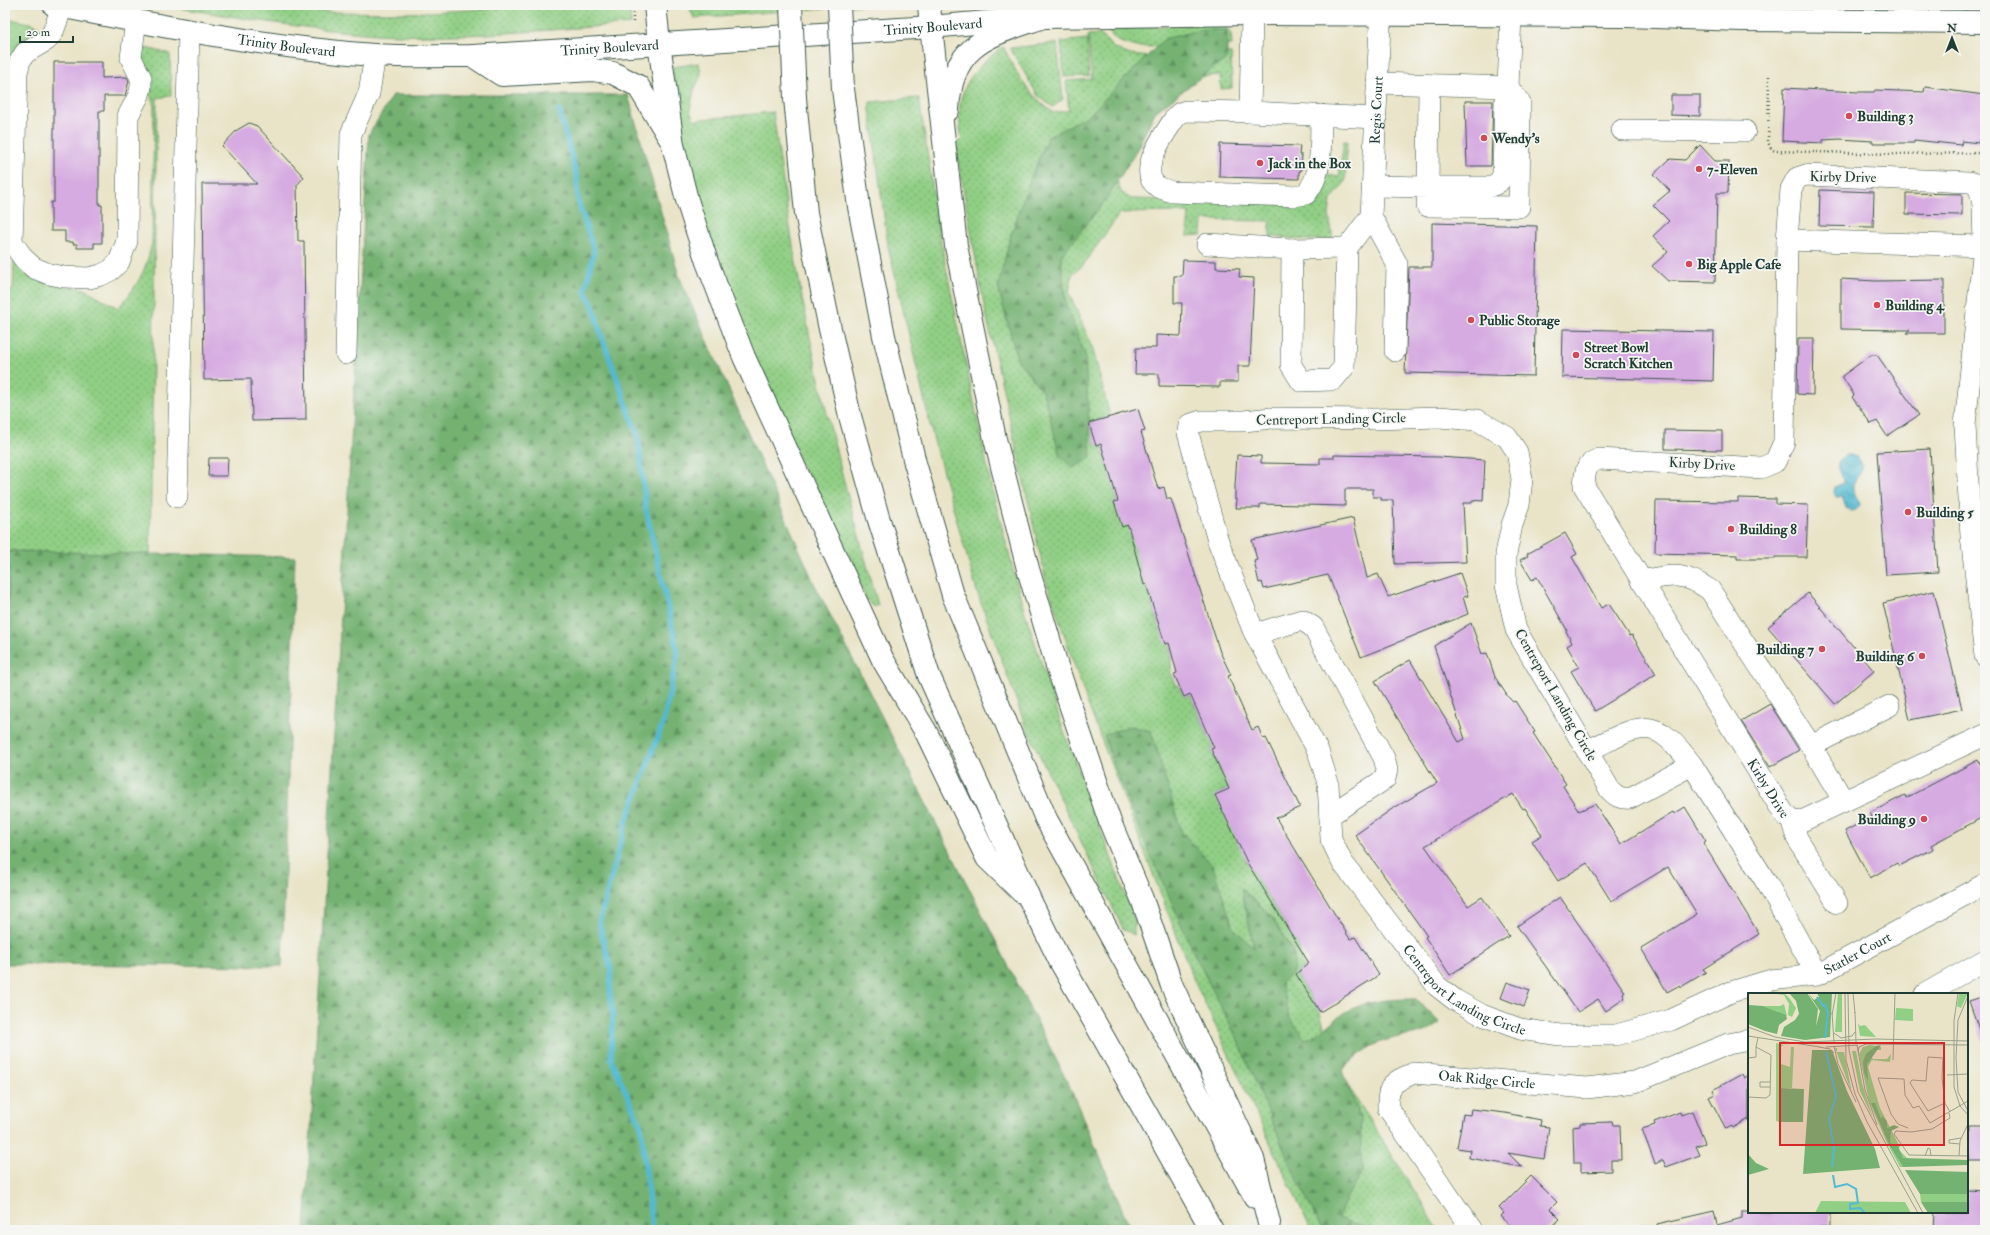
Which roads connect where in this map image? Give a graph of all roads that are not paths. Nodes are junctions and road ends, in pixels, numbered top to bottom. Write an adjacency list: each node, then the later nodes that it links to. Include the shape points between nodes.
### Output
1 (655, 5): 15 (main road)
2 (791, 5): 54 (main road, bridge, via 795,98 808,221 850,416 878,517 929,676)
3 (839, 5): 61 (main road, bridge, via 843,89 859,207 884,336 915,463 953,595 1046,819)
4 (929, 5): 13 (main road)
5 (58, 6): 11 (main road, Trinity Boulevard); 11 (street, via 53,32 46,40 25,53 17,72 12,242 34,268 64,277 89,278 111,270 119,262 127,241 128,116 141,88 141,78 131,58)
6 (1380, 10): 8 (main road, Trinity Boulevard); 9 (main road, Trinity Boulevard); 18 (street, Regis Court)
7 (1743, 12): 9 (main road, Trinity Boulevard, via 1627,16); 12 (main road, Trinity Boulevard)
8 (1252, 14): 10 (main road, Trinity Boulevard); 21 (street)
9 (1511, 15): 20 (street)
10 (1043, 17): 13 (main road, Trinity Boulevard); 27 (main road, via 986,38 959,62 949,97)
11 (136, 20): 14 (main road, Trinity Boulevard)
12 (1985, 22)
13 (931, 27): 15 (main road, Trinity Boulevard); 27 (main road)
14 (188, 30): 16 (main road, Trinity Boulevard, via 264,44); 40 (street)
15 (659, 44): 17 (main road, Trinity Boulevard); 26 (main road)
16 (375, 55): 17 (main road, Trinity Boulevard); 38 (street, via 369,93 351,134)
17 (474, 56): 26 (main road, via 502,75 593,70 614,73 638,86)
18 (1377, 83): 19 (street); 23 (street, Regis Court)
19 (1429, 85): 20 (street); 30 (street)
20 (1508, 87): 30 (street, via 1505,100 1501,180 1496,185 1487,187); 30 (street, via 1520,103 1519,207 1427,206)
21 (1250, 112): 22 (street); 22 (street, via 1180,113 1152,156 1150,169 1157,186 1172,192 1293,196 1306,194 1319,168)
22 (1321, 115): 23 (street)
23 (1376, 118): 29 (street, Regis Court)
24 (1622, 130): 25 (street)
25 (1745, 131)
26 (673, 145): 54 (main road, via 707,262 744,357 883,660 926,732 987,858)
27 (946, 159): 61 (main road, via 956,246 993,431 1028,569 1057,666 1110,822 1142,899 1172,986 1253,1159)
28 (1980, 182): 32 (street, Kirby Drive, via 1806,175 1797,178 1791,189); 34 (street, Kirby Drive)
29 (1373, 186): 30 (street); 31 (street, Regis Court)
30 (1428, 187)
31 (1371, 216): 35 (street); 37 (street, via 1397,264)
32 (1787, 240): 34 (street); 41 (street, Kirby Drive, via 1784,442 1775,462 1761,468 1599,459 1591,462 1585,469 1584,486)
33 (1207, 244): 36 (street)
34 (1984, 246): 39 (street, Kirby Drive)
35 (1347, 248): 36 (street); 36 (street, via 1344,367 1333,380 1301,381 1291,365)
36 (1292, 249)
37 (1395, 351)
38 (346, 354)
39 (1977, 388): 42 (street, Kirby Drive, via 1965,425 1971,536)
40 (176, 497)
41 (1641, 581): 47 (street, via 1674,574 1686,577 1710,590); 52 (street, Kirby Drive, via 1783,812)
42 (1982, 614): 44 (street, Kirby Drive)
43 (1255, 634): 48 (street, Centreport Landing Circle, via 1218,541 1188,433 1189,425 1201,421 1271,418 1439,417 1477,420 1507,437 1517,452 1522,479 1519,505 1506,554 1506,585 1516,630); 51 (street, Centreport Landing Circle, via 1318,751 1328,783); 51 (street, via 1302,620 1313,627 1384,758 1387,770 1385,779)
44 (1985, 656)
45 (1889, 706): 47 (street)
46 (1985, 734): 50 (street, Kirby Drive)
47 (1811, 746): 50 (street)
48 (1588, 751): 49 (street, via 1632,730 1646,727 1668,738); 49 (street, Centreport Landing Circle, via 1610,790 1623,799 1630,798)
49 (1692, 766): 57 (street, via 1768,885)
50 (1843, 800): 52 (street, Kirby Drive, via 1802,821)
51 (1330, 814): 59 (street, Centreport Landing Circle, via 1331,839 1342,862 1437,986 1482,1016 1520,1029)
52 (1792, 822): 55 (street, via 1797,838)
53 (1985, 884): 57 (street, Statler Court)
54 (1030, 900): 62 (main road, via 1059,959)
55 (1837, 904)
56 (1985, 960): 58 (street)
57 (1817, 975): 59 (street, Statler Court, via 1771,980 1731,992 1671,1020 1616,1035)
58 (1927, 993)
59 (1560, 1035)
60 (1748, 1040): 63 (street, Oak Ridge Circle, via 1728,1044 1635,1082 1587,1088 1414,1073 1395,1081 1388,1093 1388,1108)
61 (1271, 1226)
62 (1212, 1230)
63 (1472, 1230)

